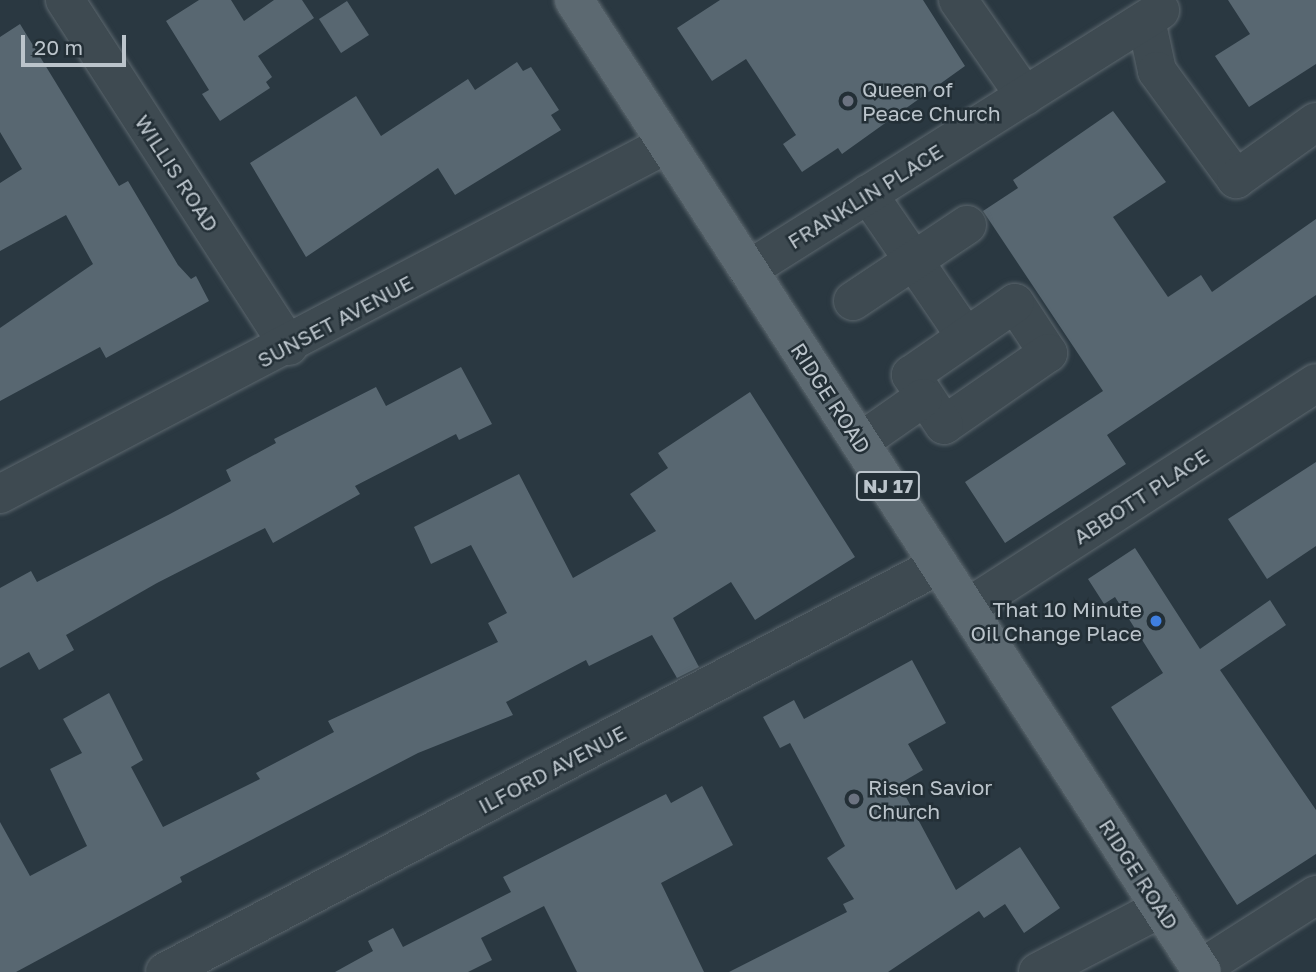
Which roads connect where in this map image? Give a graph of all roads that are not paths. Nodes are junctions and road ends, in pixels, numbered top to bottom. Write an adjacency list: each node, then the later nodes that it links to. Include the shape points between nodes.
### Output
1 (65, 0): 13 (street, WILLIS ROAD)
2 (574, 0): 6 (main road, RIDGE ROAD / NJ 17)
3 (958, 0): 4 (street)
4 (1024, 96): 5 (street, FRANKLIN PLACE, via 1153,16 1157,71 1236,179); 7 (street, FRANKLIN PLACE)
5 (1316, 122)
6 (667, 144): 10 (main road, RIDGE ROAD / NJ 17); 13 (street, SUNSET AVENUE)
7 (869, 194): 9 (street); 10 (street, FRANKLIN PLACE)
8 (967, 225): 9 (street)
9 (914, 260): 11 (street); 12 (street)
10 (748, 270): 16 (main road, RIDGE ROAD / NJ 17)
11 (853, 301)
12 (964, 334): 15 (street, via 915,368 912,382); 15 (street, via 1015,303 1048,353 950,424 940,423)
13 (289, 346): 17 (street, SUNSET AVENUE)
14 (1316, 383): 19 (street, ABBOTT PLACE)
15 (923, 398): 16 (street)
16 (860, 442): 18 (main road, RIDGE ROAD / NJ 17)
17 (0, 494)
18 (939, 565): 19 (main road, RIDGE ROAD / NJ 17); 23 (street, ILFORD AVENUE)
19 (967, 608): 21 (main road, RIDGE ROAD / NJ 17)
20 (1316, 895): 22 (street)
21 (1161, 908): 22 (main road, RIDGE ROAD / NJ 17); 24 (street)
22 (1201, 971)
23 (165, 972)
24 (1038, 972)

